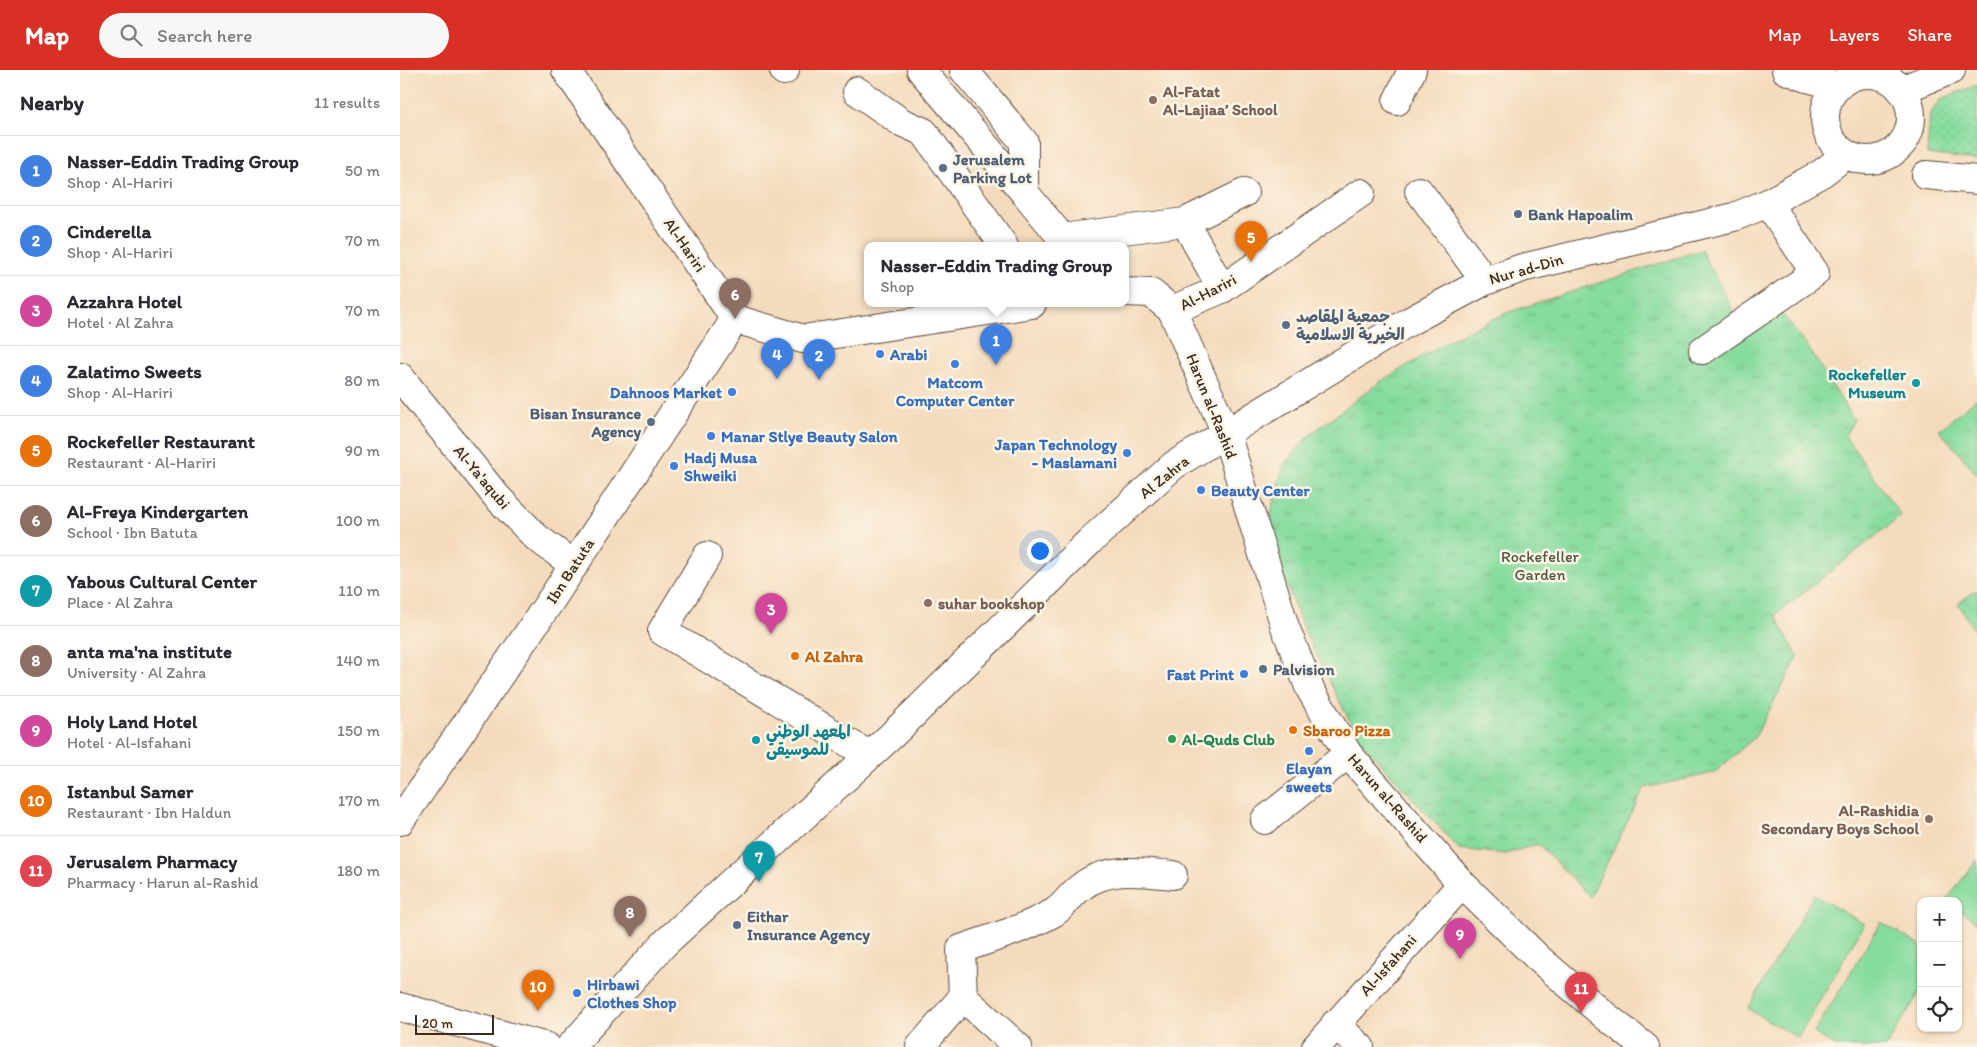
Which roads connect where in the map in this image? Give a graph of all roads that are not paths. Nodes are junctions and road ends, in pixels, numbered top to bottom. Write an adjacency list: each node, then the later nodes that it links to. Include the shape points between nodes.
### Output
1 (566, 70): 26 (street, Al-Hariri)
2 (921, 70): 15 (street)
3 (964, 70): 15 (street, via 1024,142)
4 (1412, 70): 10 (street)
5 (1786, 70): 7 (street)
6 (1951, 70): 8 (street)
7 (1838, 86): 8 (street, via 1861,74 1876,74); 11 (street, via 1829,98 1826,128 1832,141)
8 (1901, 90): 11 (street, via 1909,105 1911,120 1899,147 1876,160)
9 (857, 91): 20 (street, via 901,122 924,132)
10 (1398, 101)
11 (1846, 155): 18 (street, Nur ad-Din, via 1822,173)
12 (1926, 175): 13 (street)
13 (1977, 180)
14 (1419, 191): 21 (street)
15 (1024, 192): 19 (street, via 1062,238)
16 (1244, 193): 19 (street)
17 (1361, 193): 22 (street, Al-Hariri)
18 (1768, 203): 21 (street, Nur ad-Din, via 1734,217 1522,268); 27 (street, via 1815,273)
19 (1185, 222): 22 (street)
20 (1001, 242)
21 (1485, 281): 29 (street, Nur ad-Din, via 1417,317)
22 (1222, 288): 25 (street, Al-Hariri)
23 (1129, 292): 25 (street, Al-Hariri, via 1151,293)
24 (1012, 307): 26 (street, via 804,339)
25 (1172, 310): 29 (street, Harun al-Rashid)
26 (735, 319): 31 (street, Ibn Batuta)
27 (1703, 350)
28 (400, 377): 31 (street, Al-Ya'aqubi, via 497,497 536,537)
29 (1226, 433): 32 (street, Harun al-Rashid, via 1285,627 1310,689); 33 (street, Al Zahra, via 1167,471 1090,541)
30 (707, 556): 33 (street, via 662,631)
31 (574, 565): 35 (street, Ibn Batuta)
32 (1348, 754): 34 (street); 37 (street, Harun al-Rashid)
33 (869, 756): 42 (street, Al Zahra, via 664,944)
34 (1265, 820)
35 (400, 821)
36 (1173, 875): 38 (street, via 1132,871 1100,875 1080,887 1057,912 1032,925 961,949)
37 (1462, 884): 40 (street, Al-Isfahani); 47 (street, Harun al-Rashid, via 1538,958 1602,1014)
38 (963, 996): 43 (street); 44 (street)
39 (400, 1007): 41 (street)
40 (1335, 1024): 45 (street, Al-Isfahani); 46 (street)
41 (547, 1047)
42 (570, 1047)
43 (920, 1047)
44 (1018, 1047)
45 (1316, 1047)
46 (1360, 1047)
47 (1646, 1047)

